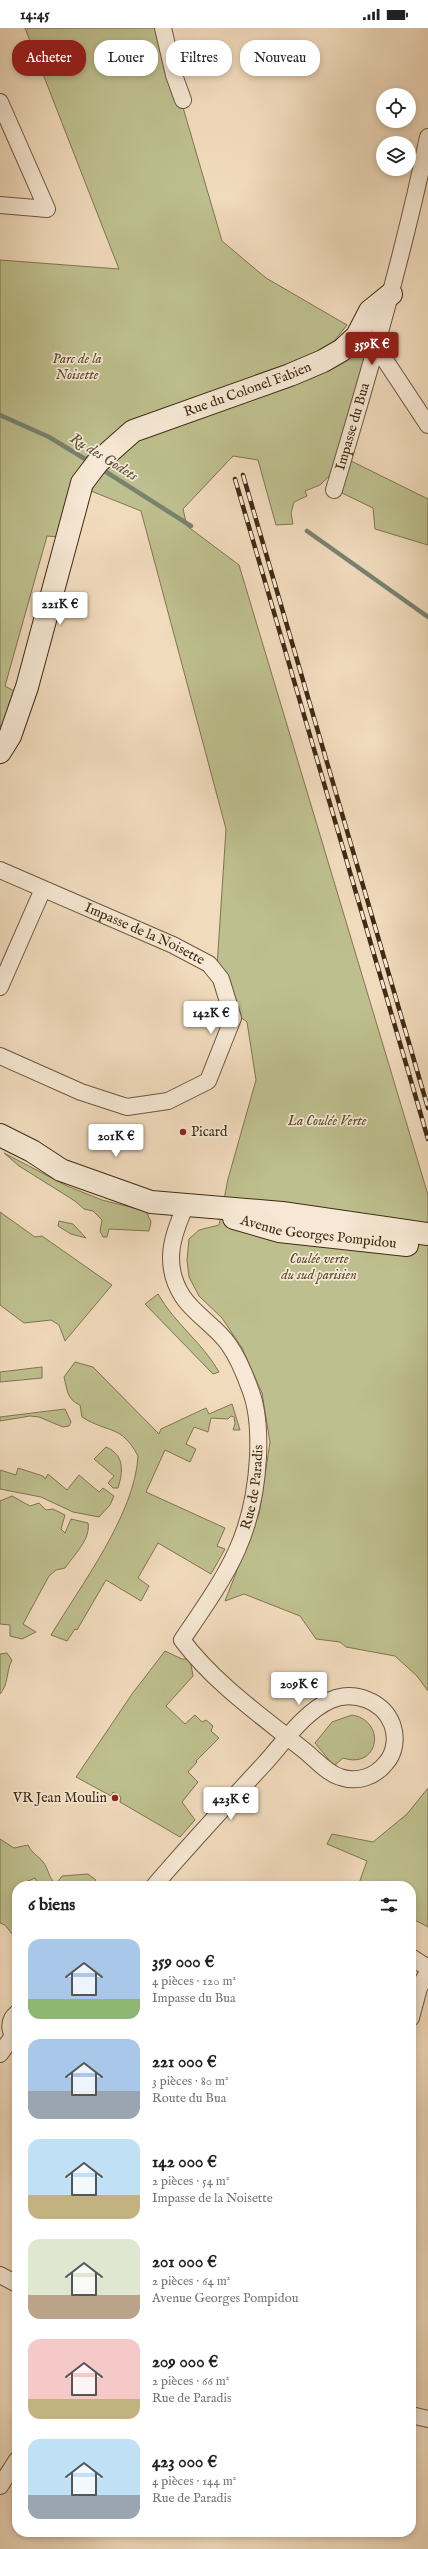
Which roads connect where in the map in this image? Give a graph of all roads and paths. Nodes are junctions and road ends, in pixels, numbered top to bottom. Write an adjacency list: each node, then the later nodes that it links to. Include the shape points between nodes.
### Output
1 (162, 28): 2 (street)
2 (183, 100)
3 (0, 102): 5 (street, via 47,209)
4 (428, 137): 6 (street, via 410,225)
5 (0, 205)
6 (391, 294): 7 (street, via 377,348); 8 (street, Impasse du Bua); 9 (street, Rue du Colonel Fabien, via 370,311 357,336 342,350 323,361 132,430 103,456 82,483 26,686 10,736)
7 (428, 425)
8 (334, 490)
9 (0, 752)
10 (0, 870): 11 (street, Impasse de la Noisette)
11 (43, 889): 12 (street); 13 (street, Impasse de la Noisette, via 173,945 209,964 221,979 233,1018 208,1081 168,1101 127,1107 81,1092)
12 (0, 987)
13 (0, 1056)
14 (0, 1135): 15 (street, Avenue Georges Pompidou, via 32,1151 87,1166)
15 (187, 1203): 16 (street, Avenue Georges Pompidou); 19 (street, Rue de Paradis, via 176,1226 170,1248 172,1269 183,1297 229,1345 251,1390 259,1435 257,1488 250,1522 228,1571 182,1640 194,1656)
16 (280, 1222): 17 (street, Avenue Georges Pompidou); 18 (street, Avenue Georges Pompidou)
17 (428, 1234)
18 (428, 1248)
19 (287, 1738): 19 (street, Rue de Paradis, via 340,1777 354,1779 368,1777 384,1767 395,1743 395,1734 389,1717 365,1698 348,1696 331,1700); 20 (street, Rue de Paradis)
20 (158, 1881)
21 (416, 1960): 22 (street)
22 (428, 1968)
23 (428, 1972): 24 (street)
24 (416, 1986)
25 (10, 2015): 26 (street)
26 (12, 2030)
27 (12, 2041): 28 (street)
28 (0, 2054)
29 (0, 2275): 30 (street)
30 (12, 2281)
31 (416, 2416): 32 (street)
32 (428, 2419)
33 (12, 2468): 34 (street)
34 (0, 2486)

